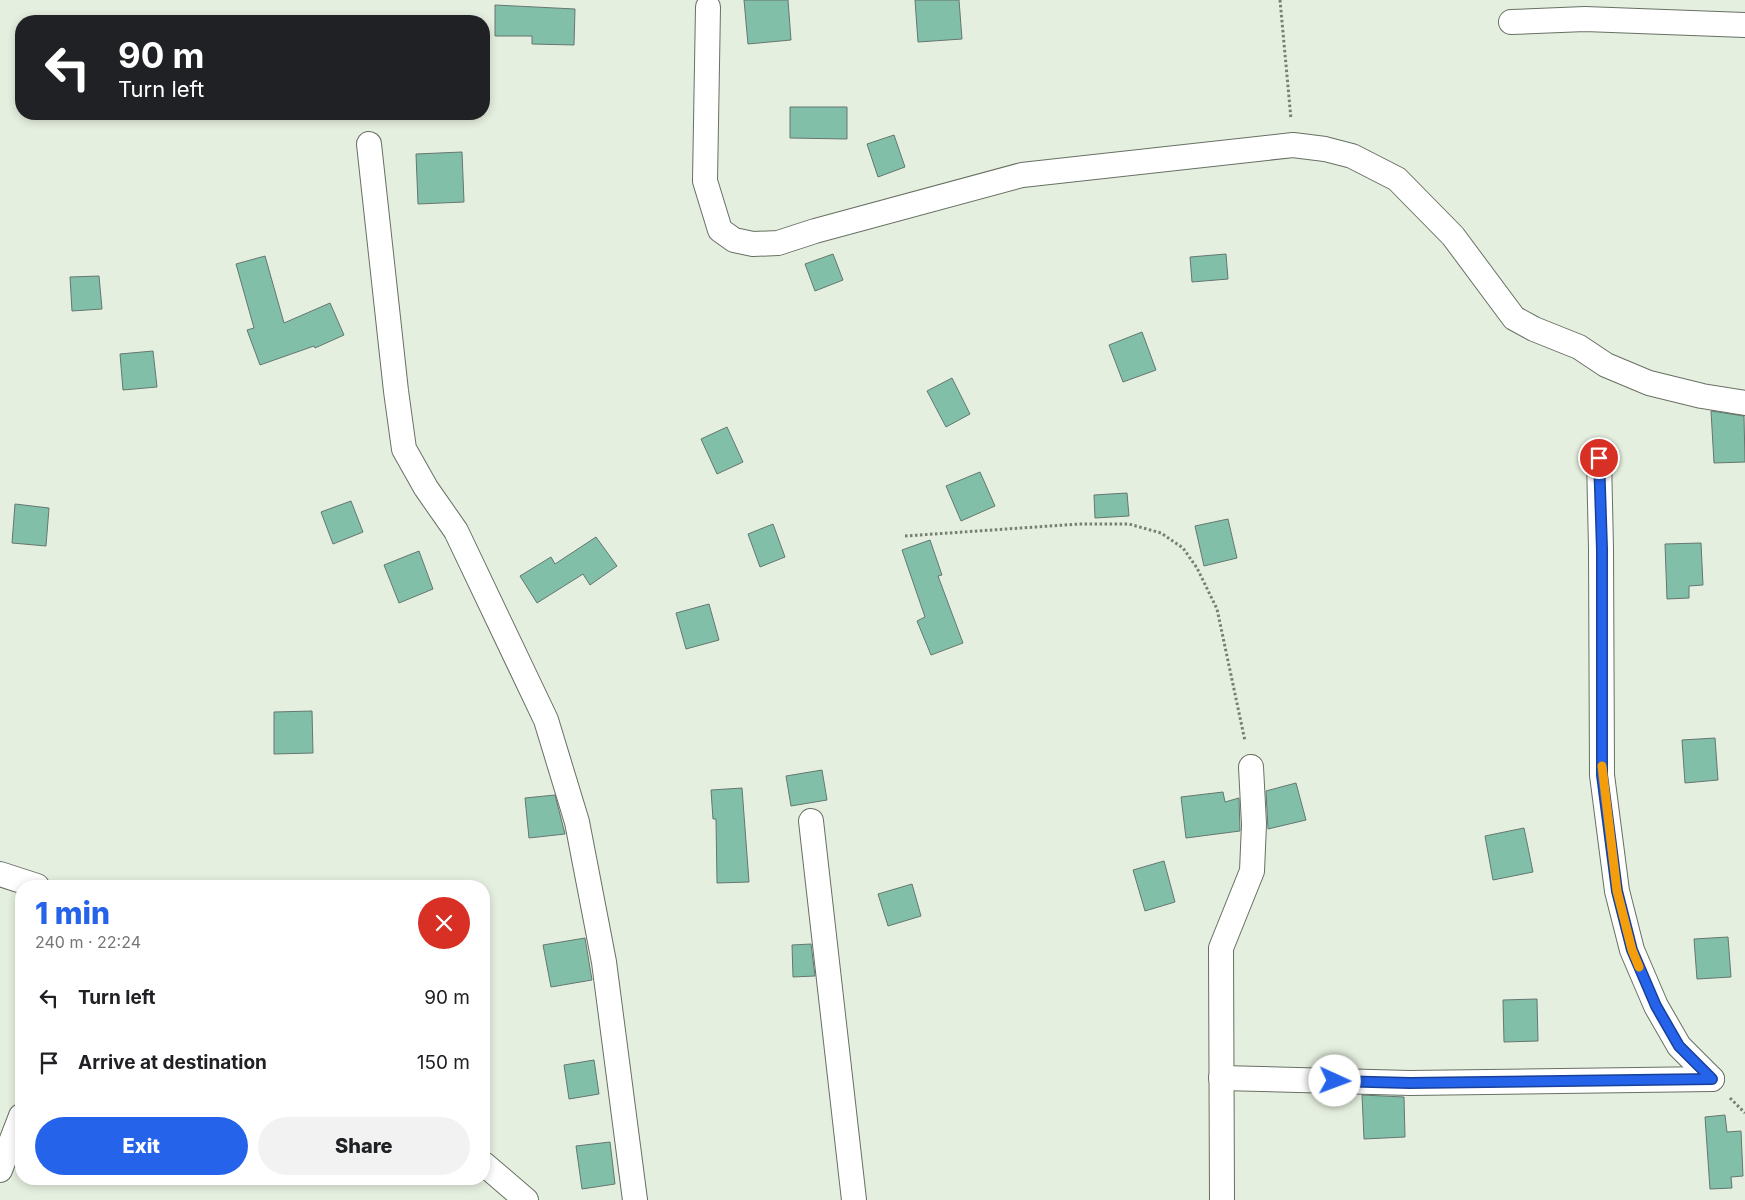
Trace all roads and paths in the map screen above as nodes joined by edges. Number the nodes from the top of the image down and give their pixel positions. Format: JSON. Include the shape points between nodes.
{"nodes":[{"id":1,"x":1280,"y":0,"type":"edge"},
{"id":2,"x":708,"y":7,"type":"dead end"},
{"id":3,"x":1511,"y":22,"type":"dead end"},
{"id":4,"x":1745,"y":25,"type":"edge"},
{"id":5,"x":369,"y":144,"type":"dead end"},
{"id":6,"x":1293,"y":145,"type":"junction"},
{"id":7,"x":1745,"y":403,"type":"edge"},
{"id":8,"x":1599,"y":458,"type":"dead end"},
{"id":9,"x":905,"y":536,"type":"dead end"},
{"id":10,"x":1250,"y":767,"type":"joint"},
{"id":11,"x":811,"y":820,"type":"dead end"},
{"id":12,"x":0,"y":874,"type":"edge"},
{"id":13,"x":18,"y":880,"type":"edge"},
{"id":14,"x":1221,"y":1078,"type":"junction"},
{"id":15,"x":15,"y":1131,"type":"edge"},
{"id":16,"x":490,"y":1169,"type":"edge"},
{"id":17,"x":0,"y":1170,"type":"edge"},
{"id":18,"x":526,"y":1200,"type":"edge"},
{"id":19,"x":635,"y":1200,"type":"edge"},
{"id":20,"x":854,"y":1200,"type":"edge"},
{"id":21,"x":1222,"y":1200,"type":"edge"}],
"edges":[{"from":1,"to":6,"type":"path"},
{"from":2,"to":6,"type":"street","via":[[705,181],[720,230],[734,240],[753,244],[778,243],[1022,175]]},
{"from":3,"to":4,"type":"street","via":[[1585,19]]},
{"from":5,"to":19,"type":"street","via":[[404,449],[456,531],[546,720],[552,739],[577,822],[604,962]]},
{"from":6,"to":7,"type":"street","via":[[1352,156],[1397,180],[1453,236],[1514,318],[1534,330],[1580,347],[1606,365],[1649,383]]},
{"from":8,"to":14,"type":"street","via":[[1602,775],[1617,891],[1632,950],[1656,1006],[1679,1046],[1712,1079],[1410,1083]]},
{"from":9,"to":10,"type":"path","via":[[1079,524],[1129,524],[1161,533],[1183,548],[1217,609]]},
{"from":10,"to":14,"type":"street","via":[[1254,824],[1252,871],[1221,948]]},
{"from":11,"to":20,"type":"street"},
{"from":12,"to":13,"type":"street"},
{"from":14,"to":21,"type":"street"},
{"from":15,"to":17,"type":"street"},
{"from":16,"to":18,"type":"street"}]}
